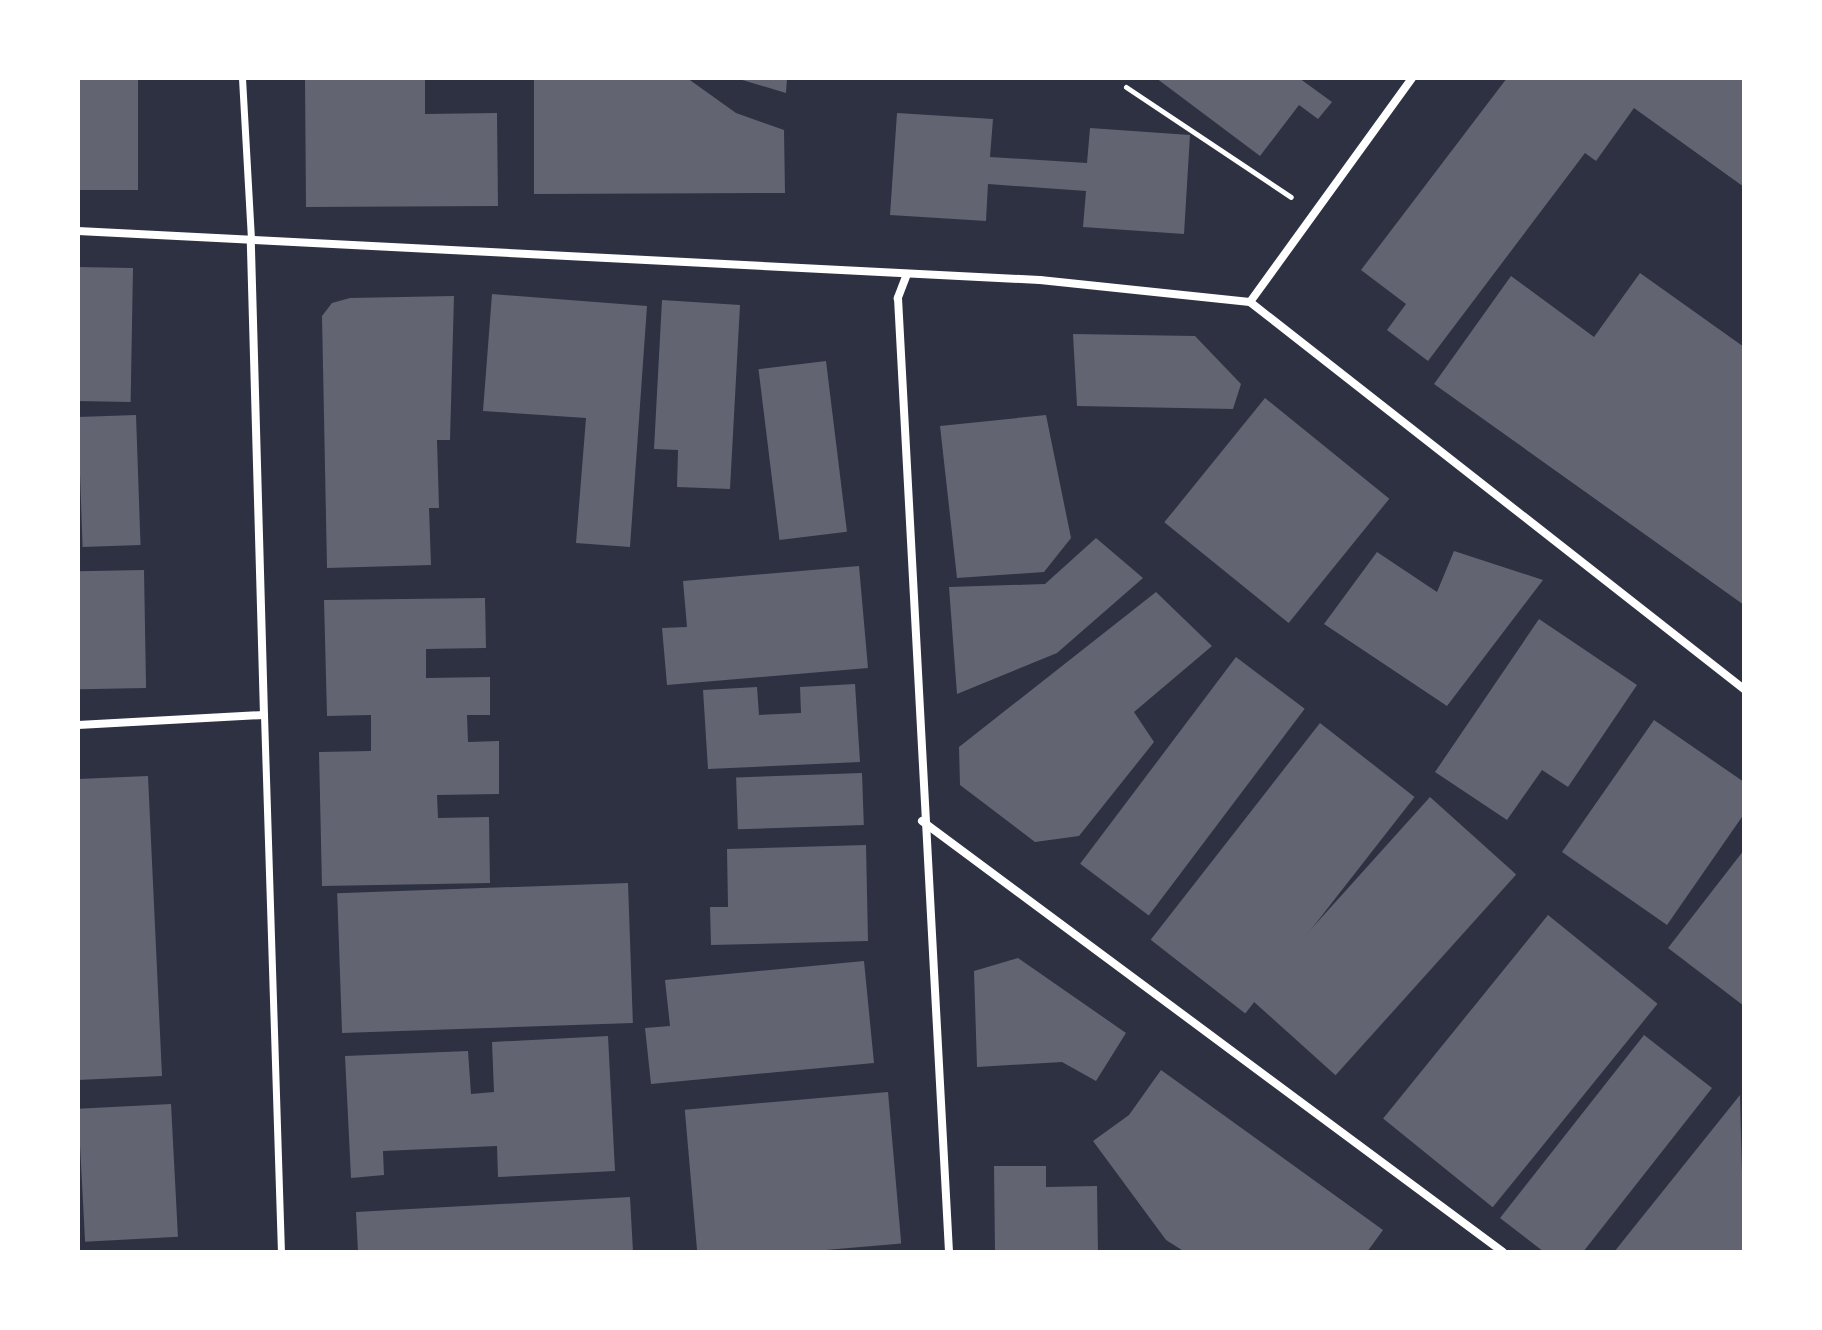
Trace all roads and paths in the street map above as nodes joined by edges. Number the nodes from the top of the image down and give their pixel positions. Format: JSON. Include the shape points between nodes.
{"nodes":[{"id":1,"x":242,"y":78,"type":"edge"},
{"id":2,"x":1412,"y":78,"type":"edge"},
{"id":3,"x":1126,"y":87,"type":"dead end"},
{"id":4,"x":1315,"y":213,"type":"junction"},
{"id":5,"x":78,"y":231,"type":"edge"},
{"id":6,"x":251,"y":239,"type":"junction"},
{"id":7,"x":907,"y":274,"type":"junction"},
{"id":8,"x":1250,"y":302,"type":"junction"},
{"id":9,"x":1744,"y":689,"type":"edge"},
{"id":10,"x":264,"y":715,"type":"junction"},
{"id":11,"x":78,"y":725,"type":"edge"},
{"id":12,"x":922,"y":821,"type":"junction"},
{"id":13,"x":281,"y":1252,"type":"edge"},
{"id":14,"x":949,"y":1252,"type":"edge"},
{"id":15,"x":1503,"y":1252,"type":"edge"}],
"edges":[{"from":1,"to":6,"type":"street"},
{"from":2,"to":4,"type":"street"},
{"from":3,"to":4,"type":"path"},
{"from":4,"to":8,"type":"street"},
{"from":5,"to":6,"type":"street"},
{"from":6,"to":7,"type":"street"},
{"from":6,"to":10,"type":"street"},
{"from":7,"to":8,"type":"street"},
{"from":7,"to":12,"type":"street","via":[[898,298]]},
{"from":8,"to":9,"type":"street"},
{"from":10,"to":11,"type":"street"},
{"from":10,"to":13,"type":"street"},
{"from":12,"to":14,"type":"street"},
{"from":12,"to":15,"type":"street"}]}
